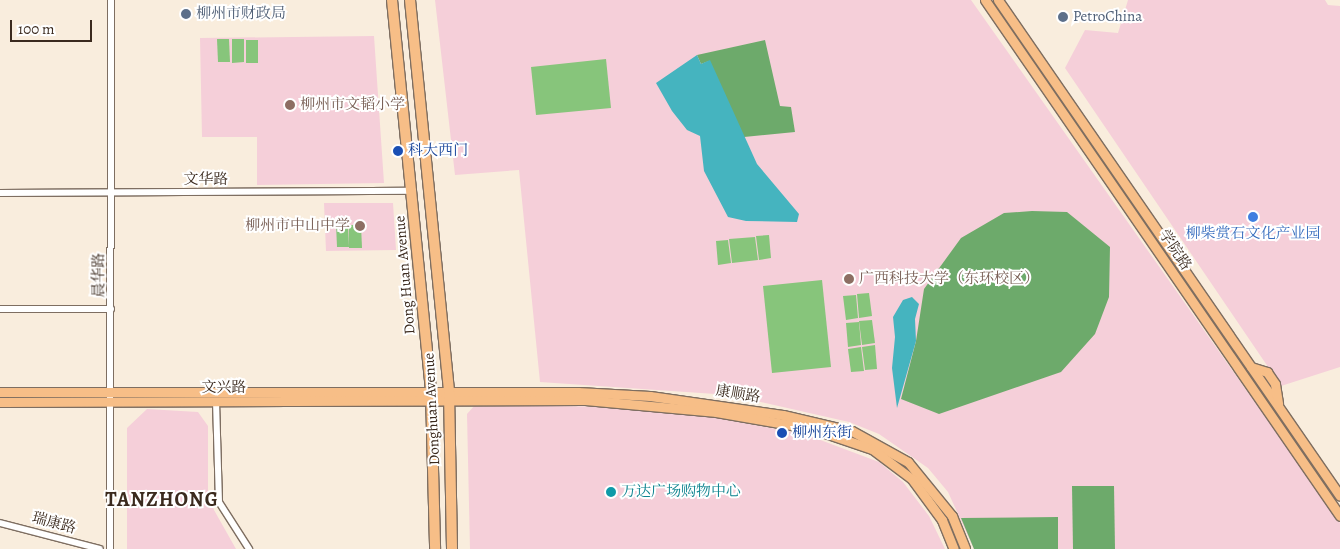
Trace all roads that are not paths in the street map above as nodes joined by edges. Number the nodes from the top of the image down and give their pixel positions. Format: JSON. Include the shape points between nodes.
{"nodes":[{"id":1,"x":111,"y":0,"type":"edge"},
{"id":2,"x":392,"y":0,"type":"edge"},
{"id":3,"x":985,"y":0,"type":"edge"},
{"id":4,"x":998,"y":0,"type":"edge"},
{"id":5,"x":411,"y":3,"type":"edge"},
{"id":6,"x":413,"y":191,"type":"junction"},
{"id":7,"x":0,"y":193,"type":"edge"},
{"id":8,"x":111,"y":193,"type":"junction"},
{"id":9,"x":0,"y":309,"type":"edge"},
{"id":10,"x":111,"y":309,"type":"junction"},
{"id":11,"x":0,"y":392,"type":"edge"},
{"id":12,"x":111,"y":397,"type":"junction"},
{"id":13,"x":431,"y":397,"type":"junction"},
{"id":14,"x":449,"y":397,"type":"junction"},
{"id":15,"x":216,"y":401,"type":"junction"},
{"id":16,"x":0,"y":402,"type":"edge"},
{"id":17,"x":1340,"y":496,"type":"edge"},
{"id":18,"x":1340,"y":516,"type":"edge"},
{"id":19,"x":0,"y":523,"type":"edge"},
{"id":20,"x":100,"y":549,"type":"edge"},
{"id":21,"x":110,"y":549,"type":"edge"},
{"id":22,"x":249,"y":549,"type":"edge"},
{"id":23,"x":435,"y":549,"type":"edge"},
{"id":24,"x":452,"y":549,"type":"edge"},
{"id":25,"x":954,"y":549,"type":"edge"},
{"id":26,"x":965,"y":549,"type":"edge"}],
"edges":[{"from":1,"to":8,"type":"street","name":"晨华路"},
{"from":2,"to":6,"type":"highway","name":"Dong Huan Avenue"},
{"from":3,"to":18,"type":"main road","name":"学院路"},
{"from":4,"to":17,"type":"main road","name":"学院路"},
{"from":5,"to":14,"type":"highway","name":"Donghuan Avenue"},
{"from":6,"to":8,"type":"street","name":"文华路"},
{"from":6,"to":13,"type":"highway","name":"Dong Huan Avenue"},
{"from":7,"to":8,"type":"street","name":"文华路"},
{"from":8,"to":10,"type":"street","name":"晨华路"},
{"from":9,"to":10,"type":"street"},
{"from":10,"to":12,"type":"street","name":"晨华路"},
{"from":11,"to":12,"type":"main road","name":"文兴路"},
{"from":12,"to":13,"type":"main road","name":"文兴路"},
{"from":12,"to":15,"type":"main road","name":"文兴路"},
{"from":12,"to":16,"type":"main road","name":"文兴路"},
{"from":12,"to":21,"type":"street","name":"晨华路"},
{"from":13,"to":14,"type":"main road","name":"文兴路"},
{"from":13,"to":15,"type":"main road","name":"文兴路"},
{"from":13,"to":23,"type":"highway","name":"Dong Huan Avenue"},
{"from":14,"to":24,"type":"highway","name":"Donghuan Avenue"},
{"from":14,"to":25,"type":"main road","name":"康顺路","via":[[585,400],[670,406],[766,420],[842,438],[872,449],[912,479],[942,520]]},
{"from":14,"to":26,"type":"main road","name":"康顺路","via":[[650,396],[783,415],[852,431],[890,449],[922,475],[952,516]]},
{"from":15,"to":22,"type":"street","via":[[219,502]]},
{"from":19,"to":20,"type":"street","name":"瑞康路"}]}
